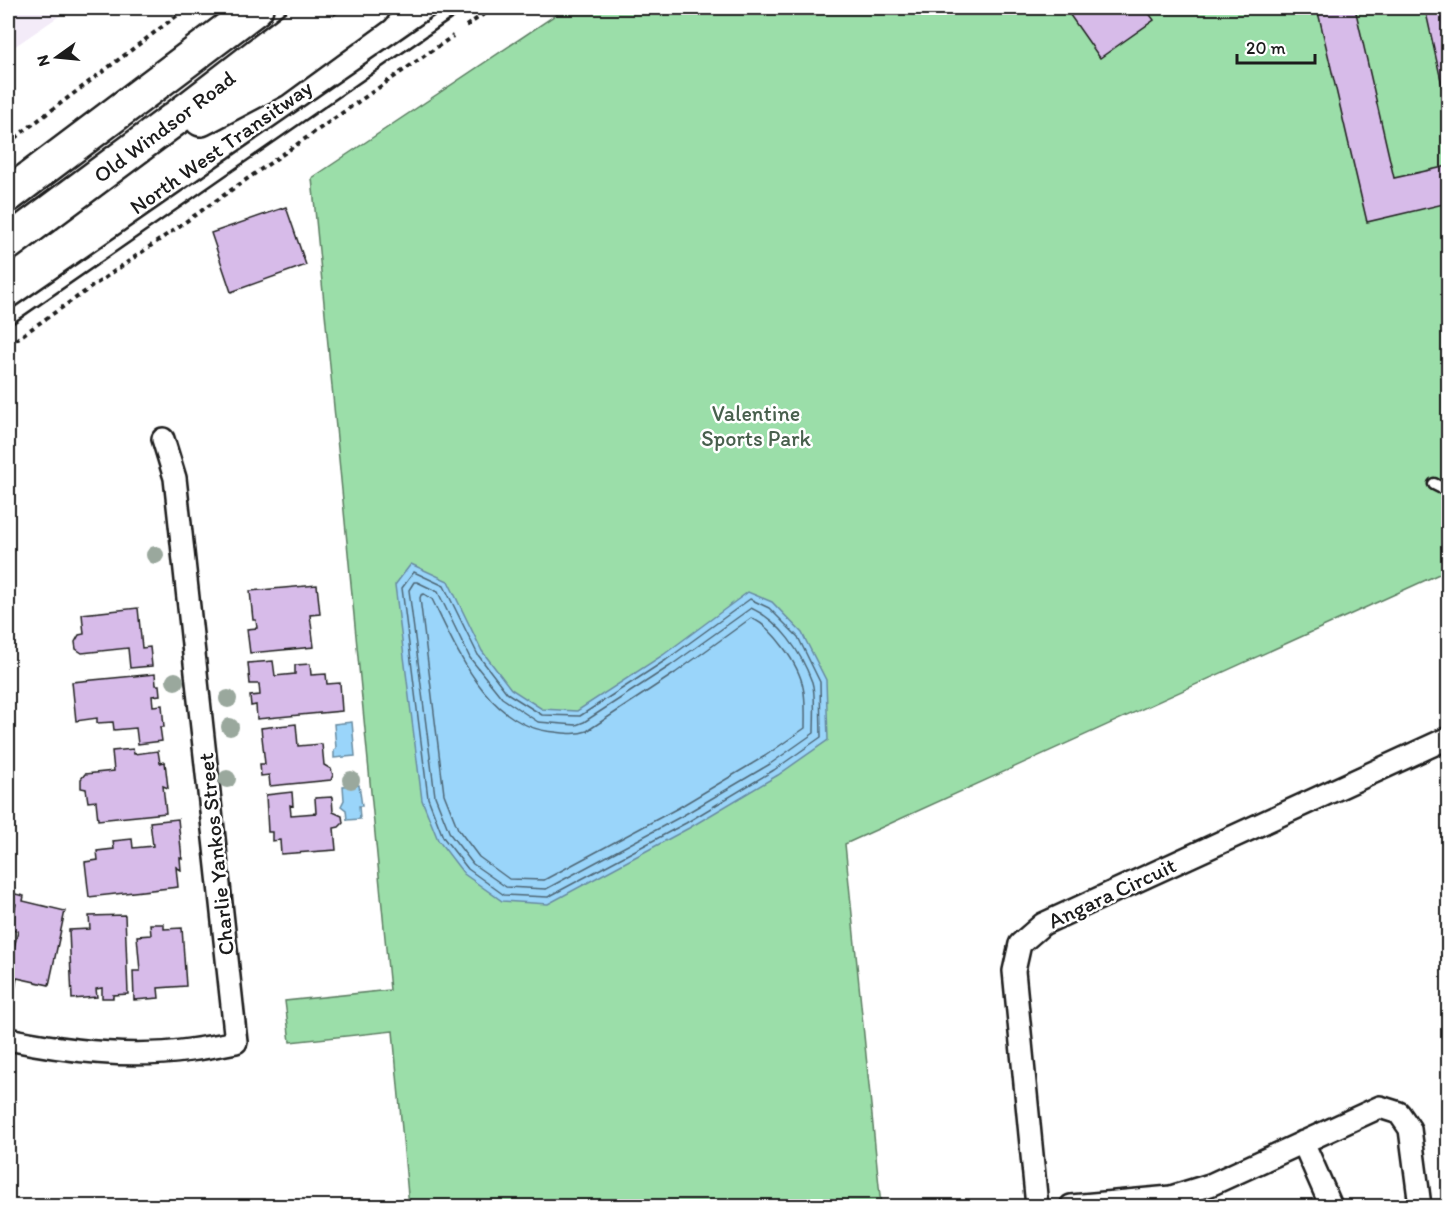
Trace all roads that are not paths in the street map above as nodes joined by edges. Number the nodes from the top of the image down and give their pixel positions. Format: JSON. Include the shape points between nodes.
{"nodes":[{"id":1,"x":235,"y":8,"type":"edge"},
{"id":2,"x":256,"y":8,"type":"edge"},
{"id":3,"x":319,"y":8,"type":"edge"},
{"id":4,"x":373,"y":8,"type":"edge"},
{"id":5,"x":456,"y":8,"type":"edge"},
{"id":6,"x":70,"y":147,"type":"junction"},
{"id":7,"x":113,"y":165,"type":"junction"},
{"id":8,"x":8,"y":195,"type":"edge"},
{"id":9,"x":8,"y":243,"type":"edge"},
{"id":10,"x":8,"y":319,"type":"edge"},
{"id":11,"x":163,"y":439,"type":"dead end"},
{"id":12,"x":1434,"y":484,"type":"dead end"},
{"id":13,"x":1449,"y":491,"type":"edge"},
{"id":14,"x":1449,"y":738,"type":"edge"},
{"id":15,"x":8,"y":1040,"type":"edge"},
{"id":16,"x":1303,"y":1142,"type":"junction"},
{"id":17,"x":1037,"y":1206,"type":"edge"},
{"id":18,"x":1071,"y":1206,"type":"edge"},
{"id":19,"x":1331,"y":1206,"type":"edge"},
{"id":20,"x":1420,"y":1206,"type":"edge"}],
"edges":[{"from":1,"to":6,"type":"highway"},
{"from":2,"to":6,"type":"highway","name":"Old Windsor Road"},
{"from":3,"to":7,"type":"highway","name":"Old Windsor Road"},
{"from":4,"to":7,"type":"highway","via":[[273,81]]},
{"from":5,"to":10,"type":"lane","name":"North West Transitway"},
{"from":6,"to":8,"type":"highway","name":"Old Windsor Road"},
{"from":7,"to":9,"type":"highway","name":"Old Windsor Road"},
{"from":11,"to":15,"type":"street","name":"Charlie Yankos Street","via":[[175,478],[236,1042],[189,1051],[129,1054],[49,1048]]},
{"from":12,"to":13,"type":"lane"},
{"from":14,"to":17,"type":"street","name":"Angara Circuit","via":[[1043,924],[1020,944],[1014,971]]},
{"from":16,"to":18,"type":"street","via":[[1210,1185],[1171,1197]]},
{"from":16,"to":19,"type":"street"},
{"from":16,"to":20,"type":"street","via":[[1380,1107],[1399,1113],[1410,1129]]}]}
